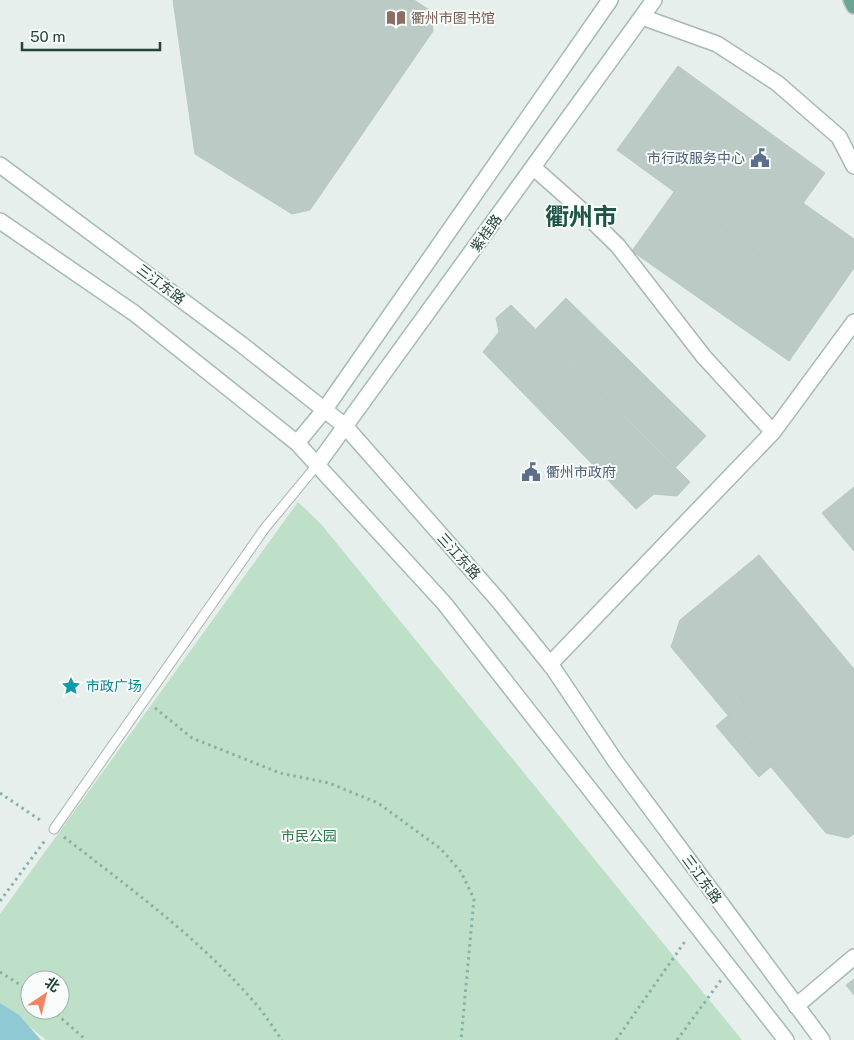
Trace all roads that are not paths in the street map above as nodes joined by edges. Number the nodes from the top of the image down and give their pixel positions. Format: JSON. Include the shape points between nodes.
{"nodes":[{"id":1,"x":610,"y":0,"type":"edge"},
{"id":2,"x":654,"y":0,"type":"edge"},
{"id":3,"x":851,"y":0,"type":"edge"},
{"id":4,"x":854,"y":6,"type":"edge"},
{"id":5,"x":642,"y":17,"type":"junction"},
{"id":6,"x":0,"y":165,"type":"edge"},
{"id":7,"x":854,"y":166,"type":"edge"},
{"id":8,"x":534,"y":168,"type":"junction"},
{"id":9,"x":0,"y":221,"type":"edge"},
{"id":10,"x":854,"y":322,"type":"edge"},
{"id":11,"x":325,"y":409,"type":"junction"},
{"id":12,"x":346,"y":426,"type":"junction"},
{"id":13,"x":773,"y":432,"type":"junction"},
{"id":14,"x":298,"y":444,"type":"junction"},
{"id":15,"x":317,"y":465,"type":"junction"},
{"id":16,"x":550,"y":664,"type":"junction"},
{"id":17,"x":54,"y":828,"type":"road end"},
{"id":18,"x":854,"y":957,"type":"edge"},
{"id":19,"x":796,"y":1006,"type":"junction"},
{"id":20,"x":786,"y":1040,"type":"edge"},
{"id":21,"x":822,"y":1040,"type":"edge"}],
"edges":[{"from":1,"to":11,"type":"main road"},
{"from":2,"to":5,"type":"main road","name":"紫桂路"},
{"from":3,"to":4,"type":"main road"},
{"from":5,"to":7,"type":"main road","via":[[717,44],[777,83],[839,137]]},
{"from":5,"to":8,"type":"main road","name":"紫桂路"},
{"from":6,"to":11,"type":"main road","name":"三江东路"},
{"from":8,"to":12,"type":"main road","name":"紫桂路"},
{"from":8,"to":13,"type":"main road","via":[[618,246],[704,357]]},
{"from":9,"to":14,"type":"main road","via":[[134,313]]},
{"from":10,"to":13,"type":"main road"},
{"from":11,"to":12,"type":"main road","name":"三江东路"},
{"from":11,"to":14,"type":"main road"},
{"from":12,"to":15,"type":"main road","name":"紫桂路"},
{"from":12,"to":16,"type":"main road","name":"三江东路"},
{"from":13,"to":16,"type":"main road"},
{"from":14,"to":15,"type":"main road"},
{"from":15,"to":17,"type":"lane","via":[[265,528]]},
{"from":15,"to":20,"type":"main road","via":[[444,603]]},
{"from":16,"to":19,"type":"main road","name":"三江东路","via":[[616,762]]},
{"from":18,"to":19,"type":"main road"},
{"from":19,"to":21,"type":"main road","name":"三江东路"}]}
